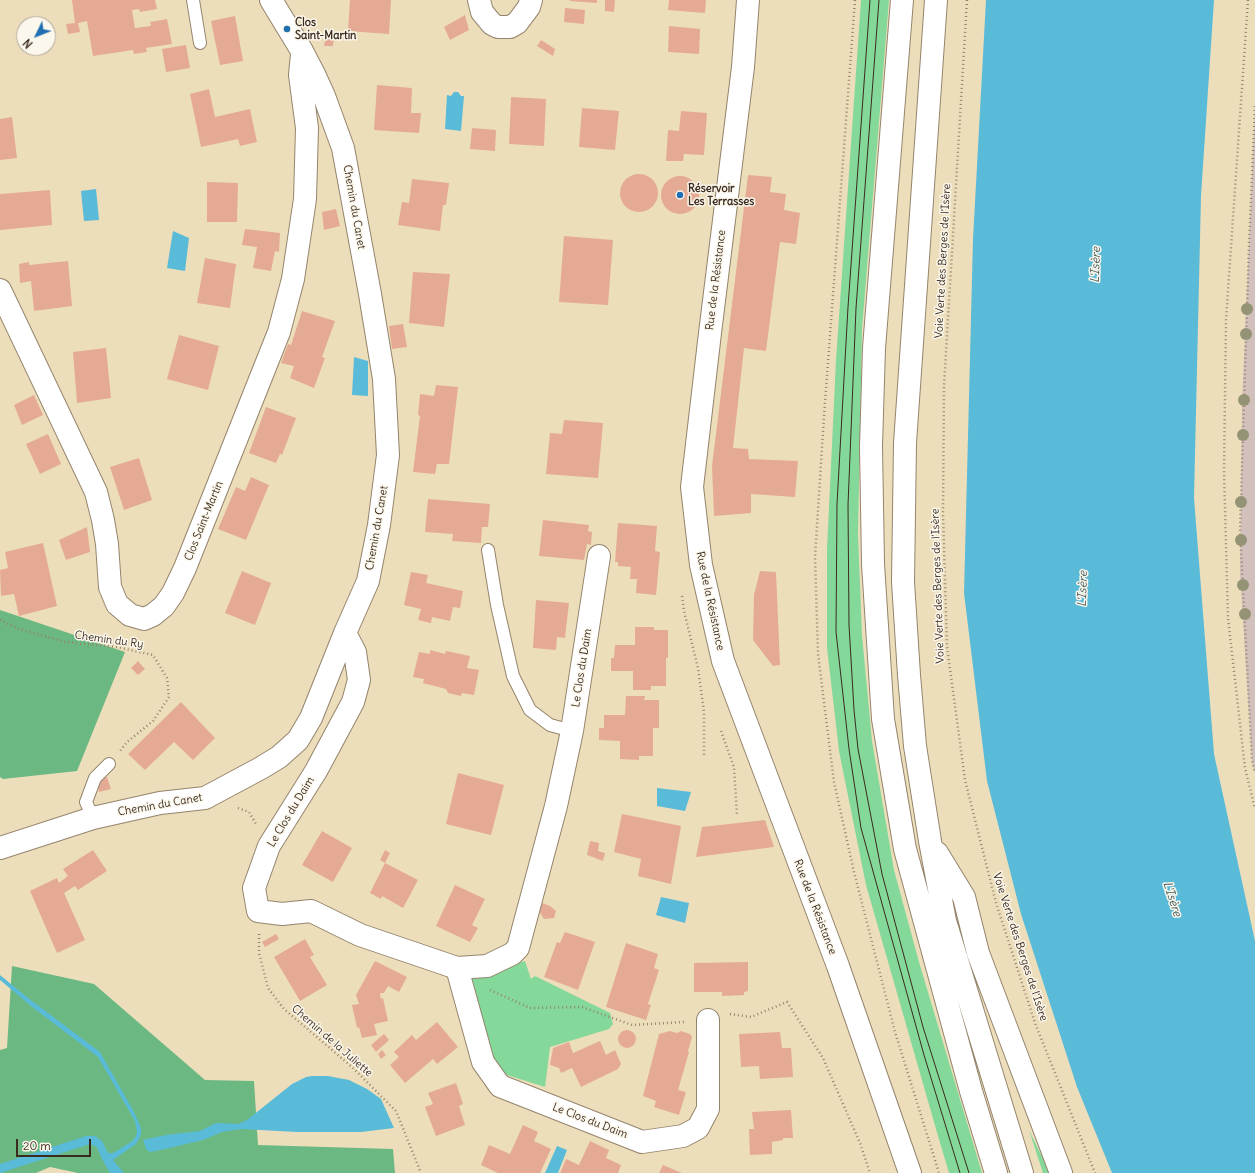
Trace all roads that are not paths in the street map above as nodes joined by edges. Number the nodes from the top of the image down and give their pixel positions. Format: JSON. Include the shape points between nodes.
{"nodes":[{"id":1,"x":193,"y":0,"type":"edge"},
{"id":2,"x":271,"y":0,"type":"edge"},
{"id":3,"x":479,"y":0,"type":"edge"},
{"id":4,"x":530,"y":0,"type":"edge"},
{"id":5,"x":748,"y":0,"type":"edge"},
{"id":6,"x":902,"y":0,"type":"edge"},
{"id":7,"x":936,"y":0,"type":"edge"},
{"id":8,"x":200,"y":43,"type":"dead end"},
{"id":9,"x":302,"y":51,"type":"junction"},
{"id":10,"x":0,"y":290,"type":"edge"},
{"id":11,"x":488,"y":550,"type":"dead end"},
{"id":12,"x":599,"y":556,"type":"dead end"},
{"id":13,"x":344,"y":633,"type":"junction"},
{"id":14,"x":572,"y":731,"type":"junction"},
{"id":15,"x":109,"y":764,"type":"road end"},
{"id":16,"x":93,"y":818,"type":"junction"},
{"id":17,"x":930,"y":841,"type":"junction"},
{"id":18,"x":0,"y":848,"type":"edge"},
{"id":19,"x":458,"y":968,"type":"junction"},
{"id":20,"x":708,"y":1020,"type":"dead end"},
{"id":21,"x":910,"y":1173,"type":"edge"},
{"id":22,"x":996,"y":1173,"type":"edge"},
{"id":23,"x":1022,"y":1173,"type":"edge"},
{"id":24,"x":1061,"y":1173,"type":"edge"}],
"edges":[{"from":1,"to":8,"type":"lane"},
{"from":2,"to":9,"type":"main road","name":"Chemin du Canet"},
{"from":3,"to":4,"type":"main road","via":[[482,12],[492,24],[510,27],[517,23],[529,8]]},
{"from":5,"to":21,"type":"main road","name":"Rue de la Résistance","via":[[743,67],[692,487],[701,565],[722,661],[838,966]]},
{"from":6,"to":22,"type":"main road","via":[[874,348],[872,416],[873,564],[883,719],[905,849]]},
{"from":7,"to":17,"type":"main road","via":[[905,443],[903,582],[915,746]]},
{"from":9,"to":10,"type":"main road","name":"Clos Saint-Martin","via":[[300,75],[307,128],[305,199],[293,279],[279,332],[185,568],[173,594],[153,615],[144,619],[130,615],[117,604],[110,587],[108,544],[96,492]]},
{"from":9,"to":13,"type":"main road","name":"Chemin du Canet","via":[[324,96],[344,148],[384,378],[388,455],[379,525],[368,581]]},
{"from":11,"to":14,"type":"lane","via":[[513,676],[530,710],[550,725]]},
{"from":12,"to":14,"type":"main road","name":"Le Clos du Daim"},
{"from":13,"to":16,"type":"main road","name":"Chemin du Canet","via":[[311,718],[298,740],[279,757],[205,798],[160,804]]},
{"from":13,"to":19,"type":"main road","name":"Le Clos du Daim","via":[[355,652],[358,680],[353,702],[316,771],[269,846],[254,888],[258,911],[282,914],[311,911],[360,935]]},
{"from":14,"to":19,"type":"main road","name":"Le Clos du Daim","via":[[556,806],[518,948],[512,954],[486,966]]},
{"from":15,"to":16,"type":"lane","via":[[95,778],[86,802]]},
{"from":16,"to":18,"type":"main road","name":"Chemin du Canet"},
{"from":17,"to":23,"type":"main road","via":[[945,921]]},
{"from":17,"to":24,"type":"main road","via":[[964,896],[978,953]]},
{"from":19,"to":20,"type":"main road","name":"Le Clos du Daim","via":[[483,1062],[500,1086],[642,1142],[683,1136],[698,1128],[708,1109]]}]}
